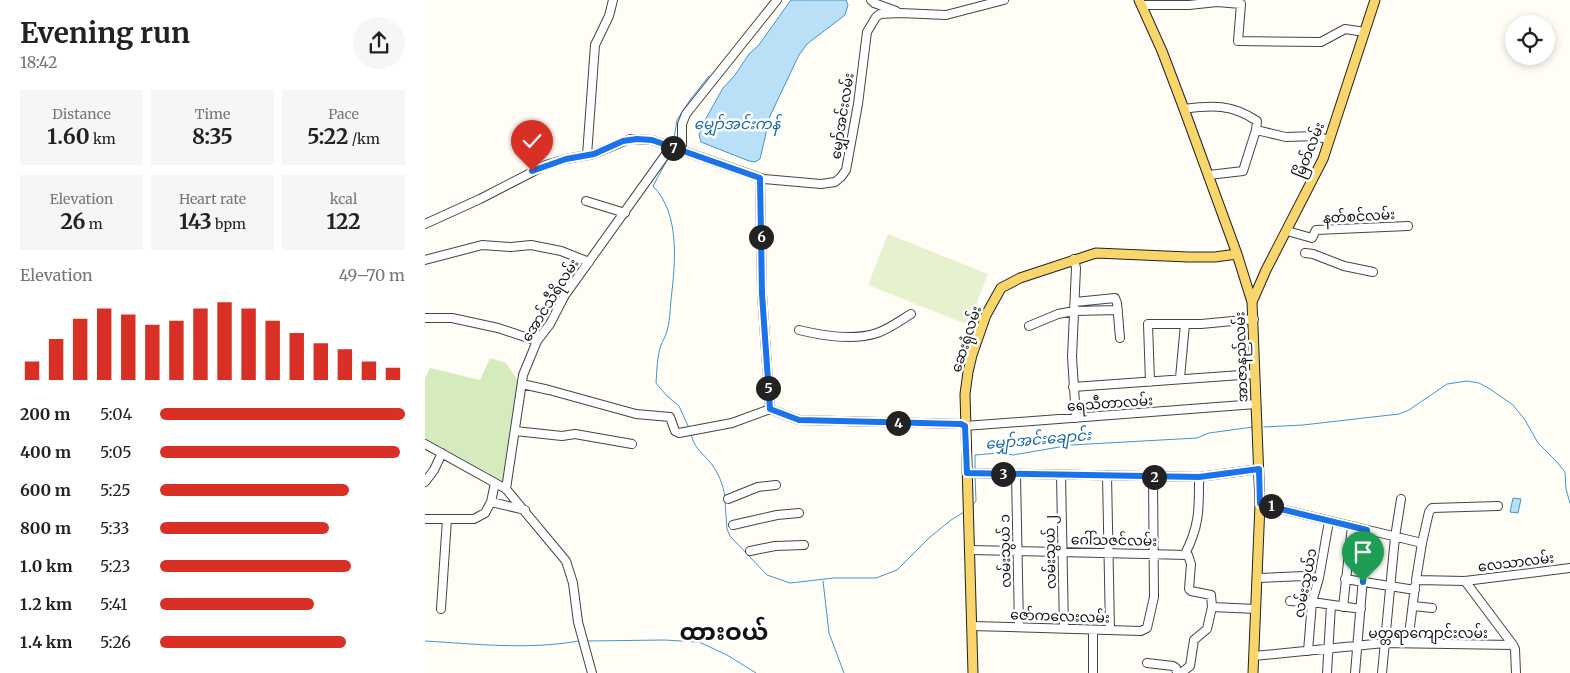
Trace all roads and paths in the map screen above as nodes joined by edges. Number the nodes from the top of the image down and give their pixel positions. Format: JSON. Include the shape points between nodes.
{"nodes":[{"id":1,"x":613,"y":0,"type":"edge"},
{"id":2,"x":777,"y":0,"type":"edge"},
{"id":3,"x":871,"y":0,"type":"edge"},
{"id":4,"x":1003,"y":0,"type":"edge"},
{"id":5,"x":1375,"y":0,"type":"edge"},
{"id":6,"x":1140,"y":2,"type":"edge"},
{"id":7,"x":900,"y":13,"type":"junction"},
{"id":8,"x":1365,"y":32,"type":"junction"},
{"id":9,"x":1185,"y":109,"type":"junction"},
{"id":10,"x":1256,"y":130,"type":"junction"},
{"id":11,"x":1329,"y":140,"type":"junction"},
{"id":12,"x":671,"y":147,"type":"junction"},
{"id":13,"x":683,"y":151,"type":"junction"},
{"id":14,"x":587,"y":155,"type":"junction"},
{"id":15,"x":1209,"y":175,"type":"junction"},
{"id":16,"x":760,"y":178,"type":"junction"},
{"id":17,"x":586,"y":201,"type":"dead end"},
{"id":18,"x":625,"y":213,"type":"junction"},
{"id":19,"x":425,"y":224,"type":"edge"},
{"id":20,"x":1409,"y":226,"type":"dead end"},
{"id":21,"x":1287,"y":231,"type":"junction"},
{"id":22,"x":1305,"y":253,"type":"dead end"},
{"id":23,"x":1237,"y":254,"type":"junction"},
{"id":24,"x":1074,"y":259,"type":"junction"},
{"id":25,"x":425,"y":260,"type":"edge"},
{"id":26,"x":589,"y":262,"type":"junction"},
{"id":27,"x":1373,"y":272,"type":"dead end"},
{"id":28,"x":1263,"y":276,"type":"junction"},
{"id":29,"x":1245,"y":279,"type":"junction"},
{"id":30,"x":1075,"y":302,"type":"junction"},
{"id":31,"x":1252,"y":302,"type":"junction"},
{"id":32,"x":1118,"y":310,"type":"junction"},
{"id":33,"x":1074,"y":311,"type":"junction"},
{"id":34,"x":911,"y":314,"type":"dead end"},
{"id":35,"x":425,"y":318,"type":"edge"},
{"id":36,"x":1254,"y":319,"type":"junction"},
{"id":37,"x":1185,"y":324,"type":"junction"},
{"id":38,"x":1029,"y":326,"type":"dead end"},
{"id":39,"x":799,"y":330,"type":"dead end"},
{"id":40,"x":1120,"y":338,"type":"dead end"},
{"id":41,"x":537,"y":341,"type":"junction"},
{"id":42,"x":1255,"y":374,"type":"junction"},
{"id":43,"x":1181,"y":378,"type":"junction"},
{"id":44,"x":1150,"y":382,"type":"junction"},
{"id":45,"x":521,"y":384,"type":"junction"},
{"id":46,"x":1073,"y":387,"type":"junction"},
{"id":47,"x":1257,"y":404,"type":"junction"},
{"id":48,"x":770,"y":409,"type":"junction"},
{"id":49,"x":1076,"y":418,"type":"junction"},
{"id":50,"x":965,"y":426,"type":"junction"},
{"id":51,"x":515,"y":431,"type":"junction"},
{"id":52,"x":425,"y":444,"type":"edge"},
{"id":53,"x":632,"y":444,"type":"dead end"},
{"id":54,"x":442,"y":453,"type":"junction"},
{"id":55,"x":1259,"y":469,"type":"junction"},
{"id":56,"x":967,"y":473,"type":"junction"},
{"id":57,"x":1016,"y":475,"type":"junction"},
{"id":58,"x":1061,"y":475,"type":"junction"},
{"id":59,"x":1107,"y":475,"type":"junction"},
{"id":60,"x":1153,"y":477,"type":"junction"},
{"id":61,"x":1199,"y":477,"type":"junction"},
{"id":62,"x":425,"y":482,"type":"edge"},
{"id":63,"x":495,"y":483,"type":"junction"},
{"id":64,"x":776,"y":485,"type":"dead end"},
{"id":65,"x":506,"y":489,"type":"junction"},
{"id":66,"x":728,"y":499,"type":"dead end"},
{"id":67,"x":1401,"y":499,"type":"dead end"},
{"id":68,"x":491,"y":502,"type":"junction"},
{"id":69,"x":1260,"y":504,"type":"junction"},
{"id":70,"x":1498,"y":506,"type":"dead end"},
{"id":71,"x":525,"y":510,"type":"junction"},
{"id":72,"x":799,"y":513,"type":"dead end"},
{"id":73,"x":425,"y":519,"type":"edge"},
{"id":74,"x":447,"y":519,"type":"junction"},
{"id":75,"x":1329,"y":521,"type":"junction"},
{"id":76,"x":733,"y":525,"type":"dead end"},
{"id":77,"x":1352,"y":526,"type":"junction"},
{"id":78,"x":1367,"y":530,"type":"junction"},
{"id":79,"x":1395,"y":537,"type":"junction"},
{"id":80,"x":1422,"y":543,"type":"junction"},
{"id":81,"x":804,"y":545,"type":"dead end"},
{"id":82,"x":970,"y":550,"type":"junction"},
{"id":83,"x":750,"y":551,"type":"dead end"},
{"id":84,"x":1017,"y":551,"type":"junction"},
{"id":85,"x":1063,"y":552,"type":"junction"},
{"id":86,"x":1109,"y":553,"type":"junction"},
{"id":87,"x":1153,"y":554,"type":"junction"},
{"id":88,"x":1185,"y":554,"type":"junction"},
{"id":89,"x":1570,"y":568,"type":"edge"},
{"id":90,"x":1258,"y":578,"type":"junction"},
{"id":91,"x":1319,"y":578,"type":"junction"},
{"id":92,"x":1345,"y":579,"type":"junction"},
{"id":93,"x":1416,"y":580,"type":"junction"},
{"id":94,"x":1363,"y":582,"type":"junction"},
{"id":95,"x":1465,"y":582,"type":"junction"},
{"id":96,"x":1390,"y":586,"type":"junction"},
{"id":97,"x":1415,"y":590,"type":"junction"},
{"id":98,"x":1291,"y":601,"type":"dead end"},
{"id":99,"x":1312,"y":602,"type":"junction"},
{"id":100,"x":1331,"y":605,"type":"junction"},
{"id":101,"x":1413,"y":606,"type":"junction"},
{"id":102,"x":1212,"y":607,"type":"junction"},
{"id":103,"x":1343,"y":607,"type":"junction"},
{"id":104,"x":1432,"y":608,"type":"dead end"},
{"id":105,"x":441,"y":609,"type":"dead end"},
{"id":106,"x":1256,"y":609,"type":"junction"},
{"id":107,"x":1361,"y":609,"type":"junction"},
{"id":108,"x":972,"y":626,"type":"junction"},
{"id":109,"x":1019,"y":627,"type":"junction"},
{"id":110,"x":1064,"y":628,"type":"junction"},
{"id":111,"x":1093,"y":630,"type":"junction"},
{"id":112,"x":1110,"y":630,"type":"junction"},
{"id":113,"x":1383,"y":643,"type":"junction"},
{"id":114,"x":1408,"y":643,"type":"junction"},
{"id":115,"x":1513,"y":645,"type":"junction"},
{"id":116,"x":1357,"y":646,"type":"junction"},
{"id":117,"x":1329,"y":649,"type":"junction"},
{"id":118,"x":1307,"y":651,"type":"junction"},
{"id":119,"x":1254,"y":656,"type":"junction"},
{"id":120,"x":1147,"y":663,"type":"dead end"},
{"id":121,"x":592,"y":673,"type":"edge"},
{"id":122,"x":973,"y":673,"type":"edge"},
{"id":123,"x":1093,"y":673,"type":"edge"},
{"id":124,"x":1177,"y":673,"type":"edge"},
{"id":125,"x":1181,"y":673,"type":"edge"},
{"id":126,"x":1253,"y":673,"type":"edge"},
{"id":127,"x":1327,"y":673,"type":"edge"},
{"id":128,"x":1355,"y":673,"type":"edge"},
{"id":129,"x":1382,"y":673,"type":"edge"},
{"id":130,"x":1516,"y":673,"type":"edge"}],
"edges":[{"from":1,"to":14,"type":"street","via":[[595,45]]},
{"from":2,"to":13,"type":"street","via":[[686,114],[682,124]]},
{"from":3,"to":7,"type":"street"},
{"from":4,"to":7,"type":"street","name":"မျှော်အင်းလမ်း","via":[[946,15]]},
{"from":5,"to":8,"type":"main road","name":"မြိတ်လမ်း"},
{"from":6,"to":8,"type":"street","via":[[1241,4],[1238,41],[1321,42],[1345,29]]},
{"from":6,"to":9,"type":"main road","name":"အာဇာနည်လမ်း"},
{"from":7,"to":16,"type":"street","name":"မျှော်အင်းလမ်း","via":[[880,14],[867,32],[858,104],[846,170],[841,177],[835,182],[821,184]]},
{"from":8,"to":11,"type":"main road","name":"မြိတ်လမ်း"},
{"from":9,"to":10,"type":"street","via":[[1211,105],[1232,109],[1257,121]]},
{"from":9,"to":15,"type":"main road","name":"အာဇာနည်လမ်း"},
{"from":10,"to":11,"type":"street","via":[[1286,137],[1316,136]]},
{"from":10,"to":15,"type":"street","via":[[1243,171]]},
{"from":11,"to":21,"type":"main road","name":"မြိတ်လမ်း","via":[[1323,159]]},
{"from":12,"to":13,"type":"street","name":"မျှော်အင်းလမ်း"},
{"from":12,"to":14,"type":"street","name":"မျှော်အင်းလမ်း","via":[[637,139]]},
{"from":12,"to":18,"type":"street","name":"အောင်သီရိလမ်း"},
{"from":13,"to":16,"type":"street","name":"မျှော်အင်းလမ်း"},
{"from":14,"to":19,"type":"street","name":"မျှော်အင်းလမ်း","via":[[546,165]]},
{"from":15,"to":23,"type":"main road","name":"အာဇာနည်လမ်း"},
{"from":16,"to":48,"type":"street","via":[[762,294]]},
{"from":17,"to":18,"type":"street"},
{"from":18,"to":26,"type":"street","name":"အောင်သီရိလမ်း"},
{"from":20,"to":21,"type":"street","name":"နတ်စင်လမ်း","via":[[1316,230],[1312,238]]},
{"from":21,"to":28,"type":"main road","name":"မြိတ်လမ်း"},
{"from":22,"to":27,"type":"street"},
{"from":23,"to":24,"type":"main road","name":"ဆေးရုံလမ်း","via":[[1188,257],[1109,252]]},
{"from":23,"to":29,"type":"main road","name":"အာဇာနည်လမ်း"},
{"from":24,"to":30,"type":"street"},
{"from":24,"to":50,"type":"main road","name":"ဆေးရုံလမ်း","via":[[1001,288],[986,315],[968,372]]},
{"from":25,"to":26,"type":"street","via":[[482,245],[511,248],[531,245],[561,251]]},
{"from":26,"to":41,"type":"street","name":"အောင်သီရိလမ်း"},
{"from":28,"to":29,"type":"main road","via":[[1256,280]]},
{"from":28,"to":31,"type":"main road","name":"မြိတ်လမ်း"},
{"from":29,"to":31,"type":"main road","name":"အာဇာနည်လမ်း"},
{"from":30,"to":32,"type":"street","via":[[1115,298]]},
{"from":30,"to":33,"type":"street"},
{"from":31,"to":36,"type":"main road","name":"အာဇာနည်လမ်း"},
{"from":32,"to":33,"type":"street"},
{"from":32,"to":40,"type":"street"},
{"from":33,"to":38,"type":"street"},
{"from":33,"to":46,"type":"street"},
{"from":34,"to":39,"type":"street","via":[[878,333],[863,336],[818,335]]},
{"from":35,"to":41,"type":"street","via":[[452,318]]},
{"from":36,"to":37,"type":"street"},
{"from":36,"to":42,"type":"main road","name":"အာဇာနည်လမ်း"},
{"from":37,"to":43,"type":"street"},
{"from":37,"to":44,"type":"street","via":[[1148,324]]},
{"from":41,"to":45,"type":"street","name":"အောင်သီရိလမ်း"},
{"from":42,"to":43,"type":"street"},
{"from":42,"to":47,"type":"main road","name":"အာဇာနည်လမ်း"},
{"from":43,"to":44,"type":"street"},
{"from":44,"to":46,"type":"street"},
{"from":45,"to":48,"type":"street","via":[[636,414],[670,417],[675,431],[679,433],[732,423]]},
{"from":45,"to":51,"type":"street","name":"အောင်သီရိလမ်း"},
{"from":46,"to":49,"type":"street"},
{"from":47,"to":49,"type":"street","name":"ရေသီတာလမ်း"},
{"from":47,"to":55,"type":"main road","name":"အာဇာနည်လမ်း"},
{"from":48,"to":50,"type":"street","name":"ရေသီတာလမ်း","via":[[799,420]]},
{"from":49,"to":50,"type":"street","name":"ရေသီတာလမ်း"},
{"from":50,"to":56,"type":"main road","name":"ဆေးရုံလမ်း"},
{"from":51,"to":53,"type":"street","via":[[562,436],[575,434]]},
{"from":51,"to":65,"type":"street","name":"အောင်သီရိလမ်း"},
{"from":52,"to":54,"type":"street"},
{"from":54,"to":62,"type":"street"},
{"from":54,"to":63,"type":"street"},
{"from":55,"to":61,"type":"street"},
{"from":55,"to":69,"type":"main road","name":"အာဇာနည်လမ်း"},
{"from":56,"to":57,"type":"street"},
{"from":56,"to":82,"type":"main road","name":"ဆေးရုံလမ်း"},
{"from":57,"to":58,"type":"street"},
{"from":57,"to":84,"type":"street","name":"လမ်းသွယ် ၁"},
{"from":58,"to":59,"type":"street"},
{"from":58,"to":85,"type":"street","name":"လမ်းသွယ် ၂"},
{"from":59,"to":60,"type":"street"},
{"from":59,"to":86,"type":"street"},
{"from":60,"to":61,"type":"street"},
{"from":60,"to":87,"type":"street"},
{"from":61,"to":88,"type":"street","via":[[1197,524]]},
{"from":63,"to":65,"type":"street"},
{"from":63,"to":68,"type":"street"},
{"from":64,"to":66,"type":"street","via":[[758,487]]},
{"from":65,"to":71,"type":"street"},
{"from":67,"to":79,"type":"street"},
{"from":68,"to":71,"type":"street"},
{"from":68,"to":74,"type":"street","via":[[485,513],[474,519]]},
{"from":69,"to":75,"type":"street"},
{"from":69,"to":90,"type":"main road","name":"အာဇာနည်လမ်း"},
{"from":70,"to":80,"type":"street","via":[[1432,508]]},
{"from":71,"to":121,"type":"street","via":[[566,561]]},
{"from":72,"to":76,"type":"street"},
{"from":73,"to":74,"type":"street"},
{"from":74,"to":105,"type":"street"},
{"from":75,"to":77,"type":"street"},
{"from":75,"to":91,"type":"street","name":"လမ်းသွယ်၁"},
{"from":77,"to":78,"type":"street"},
{"from":77,"to":92,"type":"street"},
{"from":78,"to":79,"type":"street"},
{"from":78,"to":94,"type":"street"},
{"from":79,"to":80,"type":"street"},
{"from":79,"to":96,"type":"street"},
{"from":80,"to":93,"type":"street"},
{"from":81,"to":83,"type":"street"},
{"from":82,"to":84,"type":"street","name":"ဂေါ်သဇင်လမ်း"},
{"from":82,"to":108,"type":"main road","name":"ဆေးရုံလမ်း"},
{"from":84,"to":85,"type":"street","name":"ဂေါ်သဇင်လမ်း"},
{"from":84,"to":109,"type":"street","name":"လမ်းသွယ် ၁"},
{"from":85,"to":86,"type":"street","name":"ဂေါ်သဇင်လမ်း"},
{"from":85,"to":110,"type":"street","name":"လမ်းသွယ် ၂"},
{"from":86,"to":87,"type":"street","name":"ဂေါ်သဇင်လမ်း"},
{"from":86,"to":112,"type":"street"},
{"from":87,"to":88,"type":"street","name":"ဂေါ်သဇင်လမ်း"},
{"from":87,"to":112,"type":"street","name":"ဇော်ကလေးလမ်း","via":[[1155,597],[1147,628],[1141,631]]},
{"from":88,"to":102,"type":"street","via":[[1191,564],[1189,589],[1211,596]]},
{"from":89,"to":95,"type":"street","name":"လေသာလမ်း"},
{"from":90,"to":91,"type":"street"},
{"from":90,"to":106,"type":"main road","name":"အာဇာနည်လမ်း"},
{"from":91,"to":99,"type":"street","name":"လမ်းသွယ်၁"},
{"from":92,"to":94,"type":"street"},
{"from":92,"to":103,"type":"street"},
{"from":93,"to":95,"type":"street","name":"လေသာလမ်း"},
{"from":93,"to":97,"type":"street"},
{"from":94,"to":96,"type":"street"},
{"from":94,"to":107,"type":"street"},
{"from":95,"to":115,"type":"street","name":"မတ္တရာကျောင်းလမ်း"},
{"from":96,"to":97,"type":"street"},
{"from":96,"to":113,"type":"street"},
{"from":97,"to":101,"type":"street"},
{"from":98,"to":99,"type":"street"},
{"from":99,"to":100,"type":"street"},
{"from":99,"to":118,"type":"street","name":"လမ်းသွယ်၁"},
{"from":100,"to":103,"type":"street"},
{"from":100,"to":117,"type":"street"},
{"from":101,"to":104,"type":"street"},
{"from":101,"to":114,"type":"street"},
{"from":102,"to":106,"type":"street"},
{"from":102,"to":125,"type":"street","via":[[1207,628],[1194,640],[1190,666]]},
{"from":103,"to":107,"type":"street"},
{"from":106,"to":119,"type":"main road","name":"အာဇာနည်လမ်း"},
{"from":107,"to":116,"type":"street"},
{"from":108,"to":109,"type":"street","name":"ဇော်ကလေးလမ်း"},
{"from":108,"to":122,"type":"main road","name":"ဆေးရုံလမ်း"},
{"from":109,"to":110,"type":"street","name":"ဇော်ကလေးလမ်း"},
{"from":110,"to":111,"type":"street","name":"ဇော်ကလေးလမ်း"},
{"from":111,"to":112,"type":"street","name":"ဇော်ကလေးလမ်း"},
{"from":111,"to":123,"type":"street"},
{"from":113,"to":114,"type":"street","name":"မတ္တရာကျောင်းလမ်း"},
{"from":113,"to":116,"type":"street","name":"မတ္တရာကျောင်းလမ်း"},
{"from":113,"to":129,"type":"street"},
{"from":114,"to":115,"type":"street","name":"မတ္တရာကျောင်းလမ်း"},
{"from":115,"to":130,"type":"street"},
{"from":116,"to":117,"type":"street","name":"မတ္တရာကျောင်းလမ်း"},
{"from":116,"to":128,"type":"street"},
{"from":117,"to":118,"type":"street","name":"မတ္တရာကျောင်းလမ်း"},
{"from":117,"to":127,"type":"street"},
{"from":118,"to":119,"type":"street","name":"မတ္တရာကျောင်းလမ်း"},
{"from":119,"to":126,"type":"main road","name":"အာဇာနည်လမ်း"},
{"from":120,"to":124,"type":"street","via":[[1173,666]]}]}
